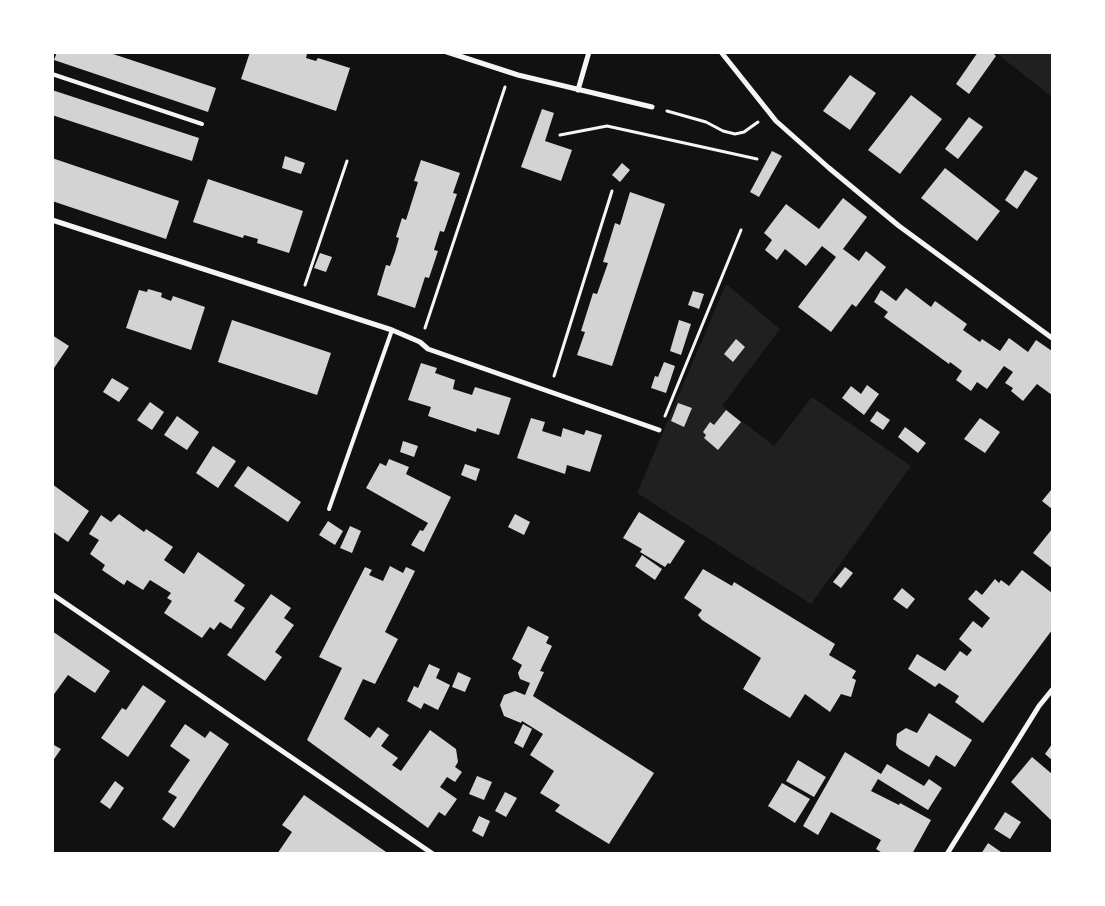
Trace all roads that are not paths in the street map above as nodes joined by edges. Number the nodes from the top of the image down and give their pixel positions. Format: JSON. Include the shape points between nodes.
{"nodes":[{"id":1,"x":447,"y":52,"type":"edge"},
{"id":2,"x":589,"y":52,"type":"edge"},
{"id":3,"x":721,"y":52,"type":"edge"},
{"id":4,"x":52,"y":74,"type":"edge"},
{"id":5,"x":578,"y":90,"type":"junction"},
{"id":6,"x":652,"y":107,"type":"road end"},
{"id":7,"x":202,"y":124,"type":"dead end"},
{"id":8,"x":52,"y":220,"type":"edge"},
{"id":9,"x":392,"y":330,"type":"junction"},
{"id":10,"x":1052,"y":338,"type":"edge"},
{"id":11,"x":659,"y":430,"type":"road end"},
{"id":12,"x":329,"y":509,"type":"dead end"},
{"id":13,"x":52,"y":594,"type":"edge"},
{"id":14,"x":1052,"y":690,"type":"edge"},
{"id":15,"x":433,"y":854,"type":"edge"},
{"id":16,"x":947,"y":854,"type":"edge"}],
"edges":[{"from":1,"to":5,"type":"street"},
{"from":2,"to":5,"type":"street"},
{"from":3,"to":10,"type":"street","via":[[769,112],[829,168],[900,226]]},
{"from":4,"to":7,"type":"lane"},
{"from":5,"to":6,"type":"street"},
{"from":8,"to":9,"type":"street"},
{"from":9,"to":11,"type":"street","via":[[428,349]]},
{"from":9,"to":12,"type":"lane"},
{"from":13,"to":15,"type":"street"},
{"from":14,"to":16,"type":"street"}]}
